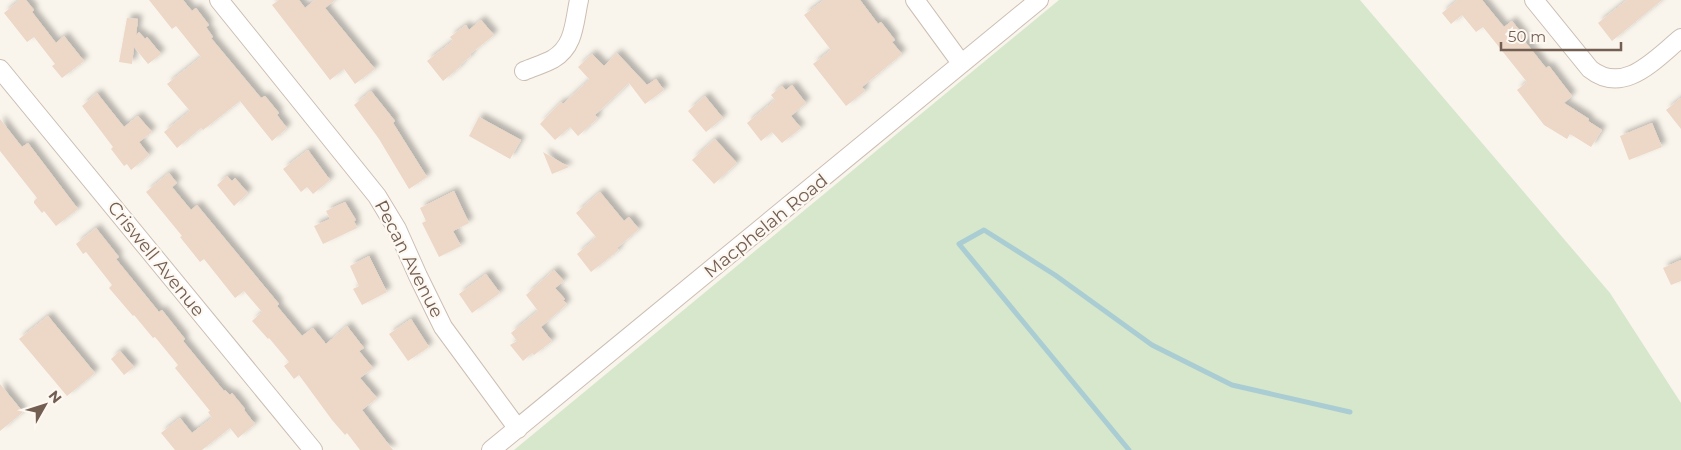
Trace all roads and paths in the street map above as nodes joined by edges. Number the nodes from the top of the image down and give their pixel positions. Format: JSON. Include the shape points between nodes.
{"nodes":[{"id":1,"x":218,"y":0,"type":"edge"},
{"id":2,"x":579,"y":0,"type":"edge"},
{"id":3,"x":915,"y":0,"type":"edge"},
{"id":4,"x":1039,"y":0,"type":"edge"},
{"id":5,"x":1534,"y":0,"type":"edge"},
{"id":6,"x":1681,"y":38,"type":"edge"},
{"id":7,"x":961,"y":63,"type":"junction"},
{"id":8,"x":0,"y":69,"type":"edge"},
{"id":9,"x":524,"y":71,"type":"dead end"},
{"id":10,"x":518,"y":429,"type":"junction"},
{"id":11,"x":313,"y":450,"type":"edge"},
{"id":12,"x":491,"y":450,"type":"edge"}],
"edges":[{"from":1,"to":10,"type":"street","name":"Pecan Avenue","via":[[377,196],[397,229],[443,326]]},
{"from":2,"to":9,"type":"street","via":[[569,43],[563,51],[553,59]]},
{"from":3,"to":7,"type":"street"},
{"from":4,"to":7,"type":"street","name":"Macphelah Road"},
{"from":5,"to":6,"type":"street","via":[[1590,69],[1609,79],[1631,76]]},
{"from":7,"to":10,"type":"street","name":"Macphelah Road"},
{"from":8,"to":11,"type":"street","name":"Criswell Avenue"},
{"from":10,"to":12,"type":"street","name":"Macphelah Road"}]}
